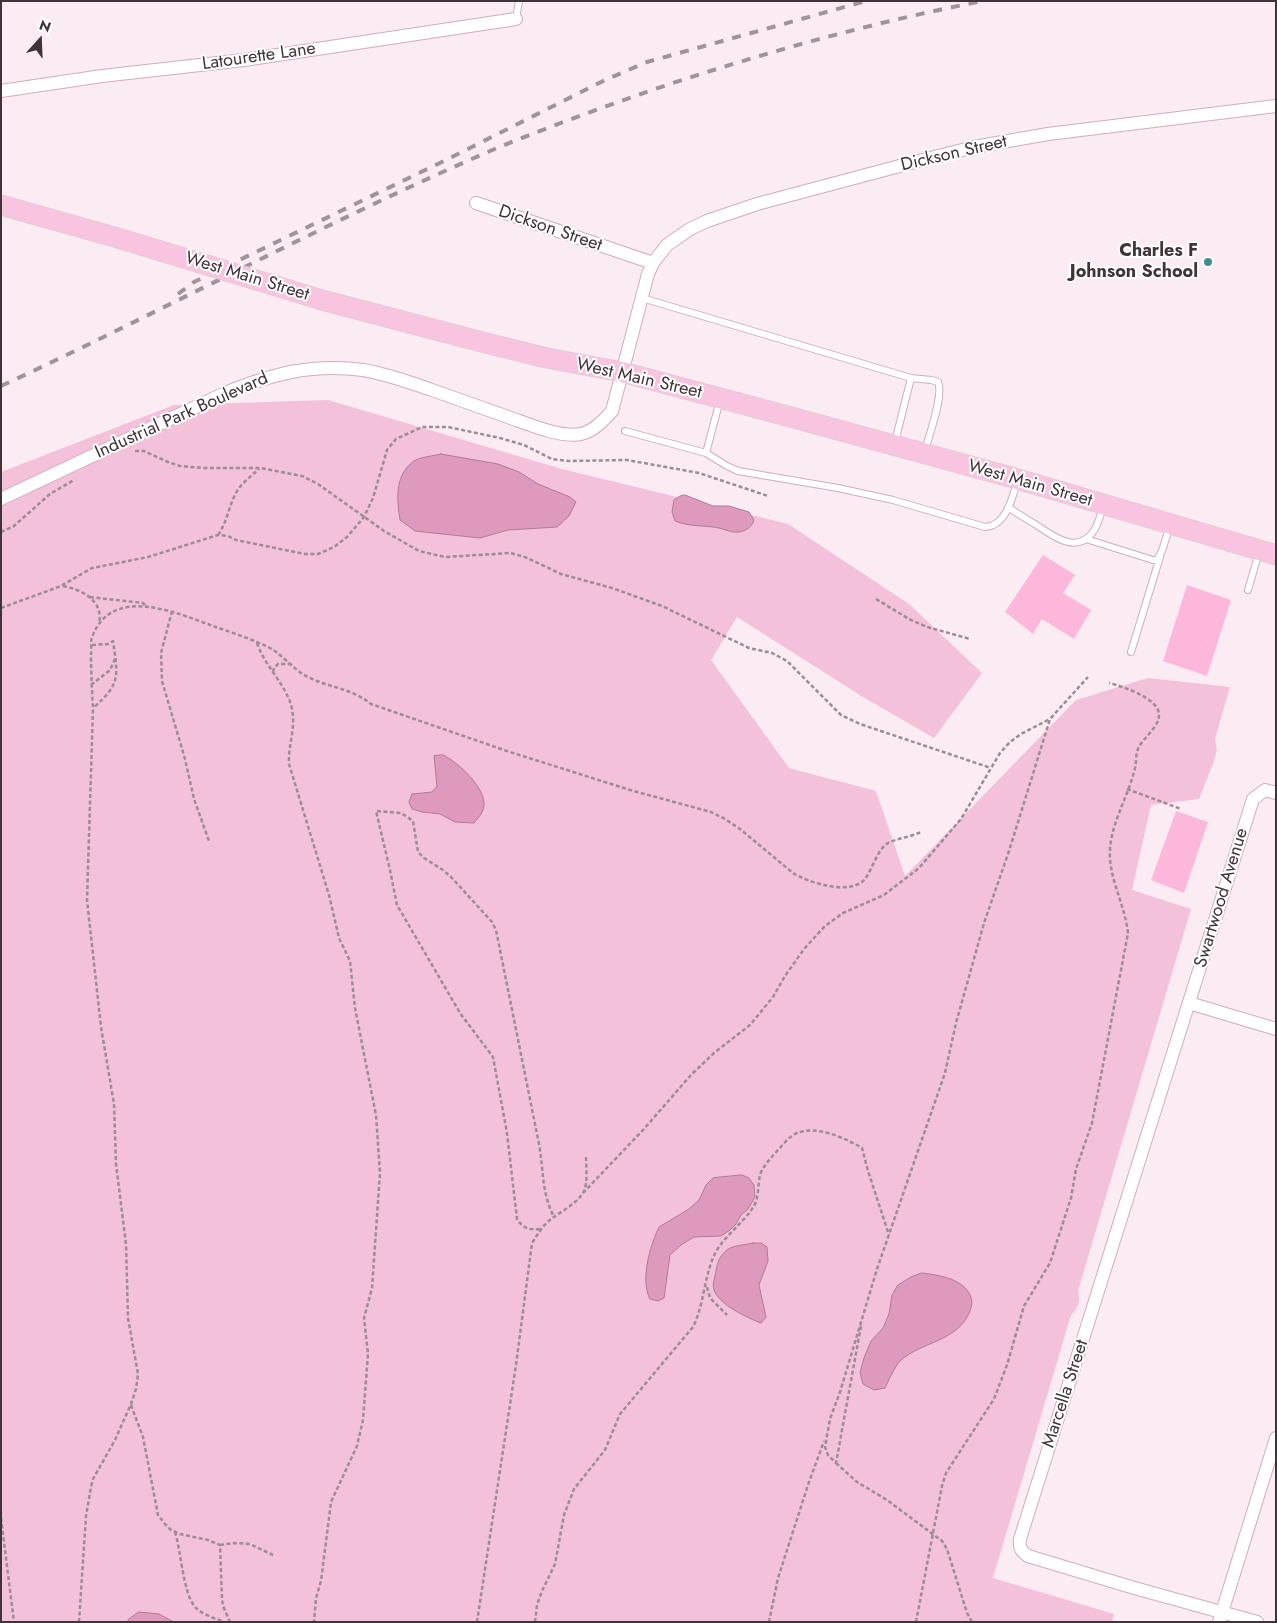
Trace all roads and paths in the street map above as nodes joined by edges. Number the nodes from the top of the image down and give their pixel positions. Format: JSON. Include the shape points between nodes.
{"nodes":[{"id":1,"x":519,"y":1,"type":"edge"},
{"id":2,"x":516,"y":19,"type":"joint"},
{"id":3,"x":1,"y":91,"type":"edge"},
{"id":4,"x":1276,"y":106,"type":"edge"},
{"id":5,"x":476,"y":203,"type":"dead end"},
{"id":6,"x":1,"y":204,"type":"edge"},
{"id":7,"x":653,"y":264,"type":"junction"},
{"id":8,"x":642,"y":298,"type":"junction"},
{"id":9,"x":622,"y":372,"type":"junction"},
{"id":10,"x":911,"y":378,"type":"junction"},
{"id":11,"x":720,"y":399,"type":"junction"},
{"id":12,"x":625,"y":431,"type":"dead end"},
{"id":13,"x":894,"y":445,"type":"junction"},
{"id":14,"x":129,"y":452,"type":"dead end"},
{"id":15,"x":706,"y":453,"type":"junction"},
{"id":16,"x":924,"y":454,"type":"junction"},
{"id":17,"x":260,"y":468,"type":"junction"},
{"id":18,"x":82,"y":477,"type":"dead end"},
{"id":19,"x":1018,"y":480,"type":"junction"},
{"id":20,"x":768,"y":496,"type":"dead end"},
{"id":21,"x":1,"y":499,"type":"edge"},
{"id":22,"x":1104,"y":505,"type":"junction"},
{"id":23,"x":1008,"y":507,"type":"junction"},
{"id":24,"x":364,"y":517,"type":"junction"},
{"id":25,"x":1170,"y":525,"type":"junction"},
{"id":26,"x":1,"y":532,"type":"edge"},
{"id":27,"x":218,"y":535,"type":"junction"},
{"id":28,"x":1086,"y":539,"type":"junction"},
{"id":29,"x":1268,"y":553,"type":"edge"},
{"id":30,"x":1160,"y":557,"type":"junction"},
{"id":31,"x":62,"y":586,"type":"junction"},
{"id":32,"x":1248,"y":590,"type":"dead end"},
{"id":33,"x":90,"y":597,"type":"junction"},
{"id":34,"x":876,"y":599,"type":"dead end"},
{"id":35,"x":147,"y":606,"type":"junction"},
{"id":36,"x":1,"y":608,"type":"edge"},
{"id":37,"x":172,"y":611,"type":"junction"},
{"id":38,"x":99,"y":624,"type":"junction"},
{"id":39,"x":970,"y":639,"type":"dead end"},
{"id":40,"x":257,"y":642,"type":"junction"},
{"id":41,"x":92,"y":645,"type":"junction"},
{"id":42,"x":1131,"y":652,"type":"dead end"},
{"id":43,"x":116,"y":658,"type":"junction"},
{"id":44,"x":290,"y":664,"type":"junction"},
{"id":45,"x":273,"y":673,"type":"junction"},
{"id":46,"x":1088,"y":677,"type":"dead end"},
{"id":47,"x":1109,"y":683,"type":"dead end"},
{"id":48,"x":91,"y":685,"type":"junction"},
{"id":49,"x":93,"y":708,"type":"junction"},
{"id":50,"x":1050,"y":719,"type":"junction"},
{"id":51,"x":991,"y":768,"type":"junction"},
{"id":52,"x":1127,"y":789,"type":"junction"},
{"id":53,"x":1276,"y":793,"type":"edge"},
{"id":54,"x":1181,"y":809,"type":"dead end"},
{"id":55,"x":922,"y":832,"type":"dead end"},
{"id":56,"x":209,"y":841,"type":"dead end"},
{"id":57,"x":1189,"y":1003,"type":"junction"},
{"id":58,"x":1276,"y":1029,"type":"edge"},
{"id":59,"x":586,"y":1156,"type":"dead end"},
{"id":60,"x":583,"y":1193,"type":"junction"},
{"id":61,"x":554,"y":1217,"type":"junction"},
{"id":62,"x":540,"y":1229,"type":"junction"},
{"id":63,"x":889,"y":1236,"type":"junction"},
{"id":64,"x":706,"y":1286,"type":"junction"},
{"id":65,"x":727,"y":1315,"type":"dead end"},
{"id":66,"x":861,"y":1326,"type":"junction"},
{"id":67,"x":131,"y":1404,"type":"junction"},
{"id":68,"x":827,"y":1435,"type":"junction"},
{"id":69,"x":1276,"y":1438,"type":"edge"},
{"id":70,"x":836,"y":1463,"type":"junction"},
{"id":71,"x":1,"y":1518,"type":"edge"},
{"id":72,"x":175,"y":1532,"type":"junction"},
{"id":73,"x":934,"y":1535,"type":"junction"},
{"id":74,"x":220,"y":1545,"type":"junction"},
{"id":75,"x":273,"y":1555,"type":"dead end"},
{"id":76,"x":1221,"y":1617,"type":"edge"},
{"id":77,"x":14,"y":1622,"type":"edge"},
{"id":78,"x":79,"y":1622,"type":"edge"},
{"id":79,"x":224,"y":1622,"type":"edge"},
{"id":80,"x":230,"y":1622,"type":"edge"},
{"id":81,"x":314,"y":1622,"type":"edge"},
{"id":82,"x":477,"y":1622,"type":"edge"},
{"id":83,"x":535,"y":1622,"type":"edge"},
{"id":84,"x":769,"y":1622,"type":"edge"},
{"id":85,"x":916,"y":1622,"type":"edge"},
{"id":86,"x":972,"y":1622,"type":"edge"},
{"id":87,"x":1256,"y":1622,"type":"edge"}],
"edges":[{"from":1,"to":2,"type":"lane"},
{"from":2,"to":3,"type":"street","name":"Latourette Lane","via":[[244,60]]},
{"from":4,"to":7,"type":"street","name":"Dickson Street","via":[[1106,125],[974,147],[707,220],[667,245]]},
{"from":5,"to":7,"type":"street","name":"Dickson Street"},
{"from":6,"to":9,"type":"main road","name":"West Main Street","bridge":true,"via":[[322,300],[512,350]]},
{"from":7,"to":8,"type":"street","name":"Dickson Street"},
{"from":8,"to":9,"type":"street","name":"Dickson Street"},
{"from":8,"to":10,"type":"lane"},
{"from":9,"to":11,"type":"main road","name":"West Main Street"},
{"from":9,"to":21,"type":"street","name":"Industrial Park Boulevard","via":[[612,412],[583,434],[568,435],[385,374],[335,368],[280,373],[225,393]]},
{"from":10,"to":13,"type":"lane"},
{"from":10,"to":16,"type":"lane","via":[[931,380],[940,386]]},
{"from":11,"to":13,"type":"main road","name":"West Main Street"},
{"from":11,"to":15,"type":"lane"},
{"from":12,"to":15,"type":"lane"},
{"from":13,"to":16,"type":"main road","name":"West Main Street"},
{"from":14,"to":17,"type":"path","via":[[144,451],[180,466]]},
{"from":15,"to":23,"type":"lane","via":[[738,471],[893,500],[985,527],[996,524]]},
{"from":16,"to":19,"type":"main road","name":"West Main Street"},
{"from":17,"to":24,"type":"path","via":[[302,476]]},
{"from":17,"to":27,"type":"path","via":[[235,493],[226,524]]},
{"from":18,"to":26,"type":"path","via":[[50,494],[14,526]]},
{"from":19,"to":22,"type":"main road","name":"West Main Street"},
{"from":19,"to":23,"type":"lane"},
{"from":20,"to":24,"type":"path","via":[[699,472],[627,460],[570,461],[552,458],[500,438],[448,427],[422,427],[396,439],[387,450]]},
{"from":22,"to":25,"type":"main road","name":"West Main Street"},
{"from":22,"to":28,"type":"lane","via":[[1097,525]]},
{"from":23,"to":28,"type":"lane","via":[[1061,541],[1075,543]]},
{"from":24,"to":27,"type":"path","via":[[347,537],[318,554]]},
{"from":24,"to":51,"type":"path","via":[[419,551],[445,557],[510,553],[561,574],[662,606],[749,648],[772,653],[787,661],[841,715]]},
{"from":25,"to":29,"type":"main road","name":"West Main Street"},
{"from":25,"to":30,"type":"lane"},
{"from":27,"to":31,"type":"path","via":[[148,557],[92,568]]},
{"from":28,"to":30,"type":"lane","via":[[1153,560]]},
{"from":29,"to":32,"type":"lane"},
{"from":30,"to":42,"type":"lane"},
{"from":31,"to":33,"type":"path"},
{"from":31,"to":36,"type":"path"},
{"from":33,"to":35,"type":"path"},
{"from":33,"to":38,"type":"path","via":[[101,615]]},
{"from":34,"to":39,"type":"path","via":[[908,619]]},
{"from":35,"to":37,"type":"path"},
{"from":35,"to":38,"type":"path","via":[[125,608]]},
{"from":37,"to":40,"type":"path"},
{"from":37,"to":56,"type":"path","via":[[161,653],[162,682]]},
{"from":38,"to":41,"type":"path"},
{"from":40,"to":44,"type":"path","via":[[268,646]]},
{"from":40,"to":45,"type":"path"},
{"from":41,"to":43,"type":"path","via":[[113,641]]},
{"from":41,"to":48,"type":"path"},
{"from":43,"to":48,"type":"path","via":[[110,670]]},
{"from":43,"to":49,"type":"path","via":[[117,679],[108,694]]},
{"from":44,"to":45,"type":"path","via":[[278,664]]},
{"from":44,"to":55,"type":"path","via":[[308,677],[346,689],[371,704],[630,790],[711,812],[725,819],[802,879],[849,888],[857,886],[887,844]]},
{"from":45,"to":81,"type":"path","via":[[292,708],[294,727],[290,764],[339,938],[350,961],[355,1008],[376,1115],[380,1173],[372,1288],[364,1318],[368,1354],[363,1420],[358,1446],[331,1502]]},
{"from":46,"to":50,"type":"path"},
{"from":47,"to":52,"type":"path","via":[[1138,694],[1158,711],[1156,725],[1138,747]]},
{"from":48,"to":49,"type":"path"},
{"from":49,"to":67,"type":"path","via":[[87,900],[101,1027],[114,1104],[116,1164],[126,1244],[128,1318],[138,1374]]},
{"from":50,"to":51,"type":"path","via":[[1010,742]]},
{"from":50,"to":63,"type":"path","via":[[984,923],[945,1073]]},
{"from":51,"to":60,"type":"path","via":[[961,819],[919,868],[884,895],[843,913],[825,926],[804,949],[773,997],[750,1025],[690,1075]]},
{"from":52,"to":54,"type":"path"},
{"from":52,"to":73,"type":"path","via":[[1111,838],[1110,859],[1128,933],[1092,1123],[1050,1263],[1024,1306],[994,1400],[946,1473]]},
{"from":53,"to":57,"type":"street","name":"Swartwood Avenue","via":[[1266,790],[1253,799]]},
{"from":57,"to":58,"type":"street"},
{"from":57,"to":76,"type":"street","name":"Marcella Street","via":[[1019,1547],[1028,1556]]},
{"from":59,"to":60,"type":"path"},
{"from":60,"to":61,"type":"path"},
{"from":61,"to":62,"type":"path"},
{"from":61,"to":62,"type":"path","via":[[542,1180],[539,1144],[496,930],[452,878],[418,852],[413,821],[401,813],[376,811],[397,905],[460,1013],[493,1057],[507,1133],[517,1219],[522,1227]]},
{"from":62,"to":82,"type":"path","via":[[532,1243],[529,1258],[515,1374]]},
{"from":63,"to":64,"type":"path","via":[[862,1148],[821,1132],[796,1133],[765,1164],[754,1205],[717,1251]]},
{"from":63,"to":66,"type":"path"},
{"from":64,"to":65,"type":"path","via":[[710,1298]]},
{"from":64,"to":83,"type":"path","via":[[693,1327],[620,1414],[605,1450],[574,1489],[564,1516],[556,1564],[542,1591]]},
{"from":66,"to":68,"type":"path"},
{"from":66,"to":70,"type":"path"},
{"from":67,"to":72,"type":"path","via":[[143,1437],[158,1514]]},
{"from":67,"to":78,"type":"path","via":[[91,1487]]},
{"from":68,"to":70,"type":"path","via":[[825,1447]]},
{"from":68,"to":84,"type":"path","via":[[778,1578]]},
{"from":69,"to":76,"type":"street"},
{"from":70,"to":73,"type":"path","via":[[857,1482]]},
{"from":71,"to":77,"type":"path"},
{"from":72,"to":74,"type":"path"},
{"from":72,"to":79,"type":"path","via":[[192,1602],[201,1612]]},
{"from":73,"to":85,"type":"path"},
{"from":73,"to":86,"type":"path","via":[[947,1548]]},
{"from":74,"to":75,"type":"path","via":[[250,1544]]},
{"from":74,"to":80,"type":"path","via":[[222,1599]]},
{"from":76,"to":87,"type":"street","name":"Marcella Street"}]}
